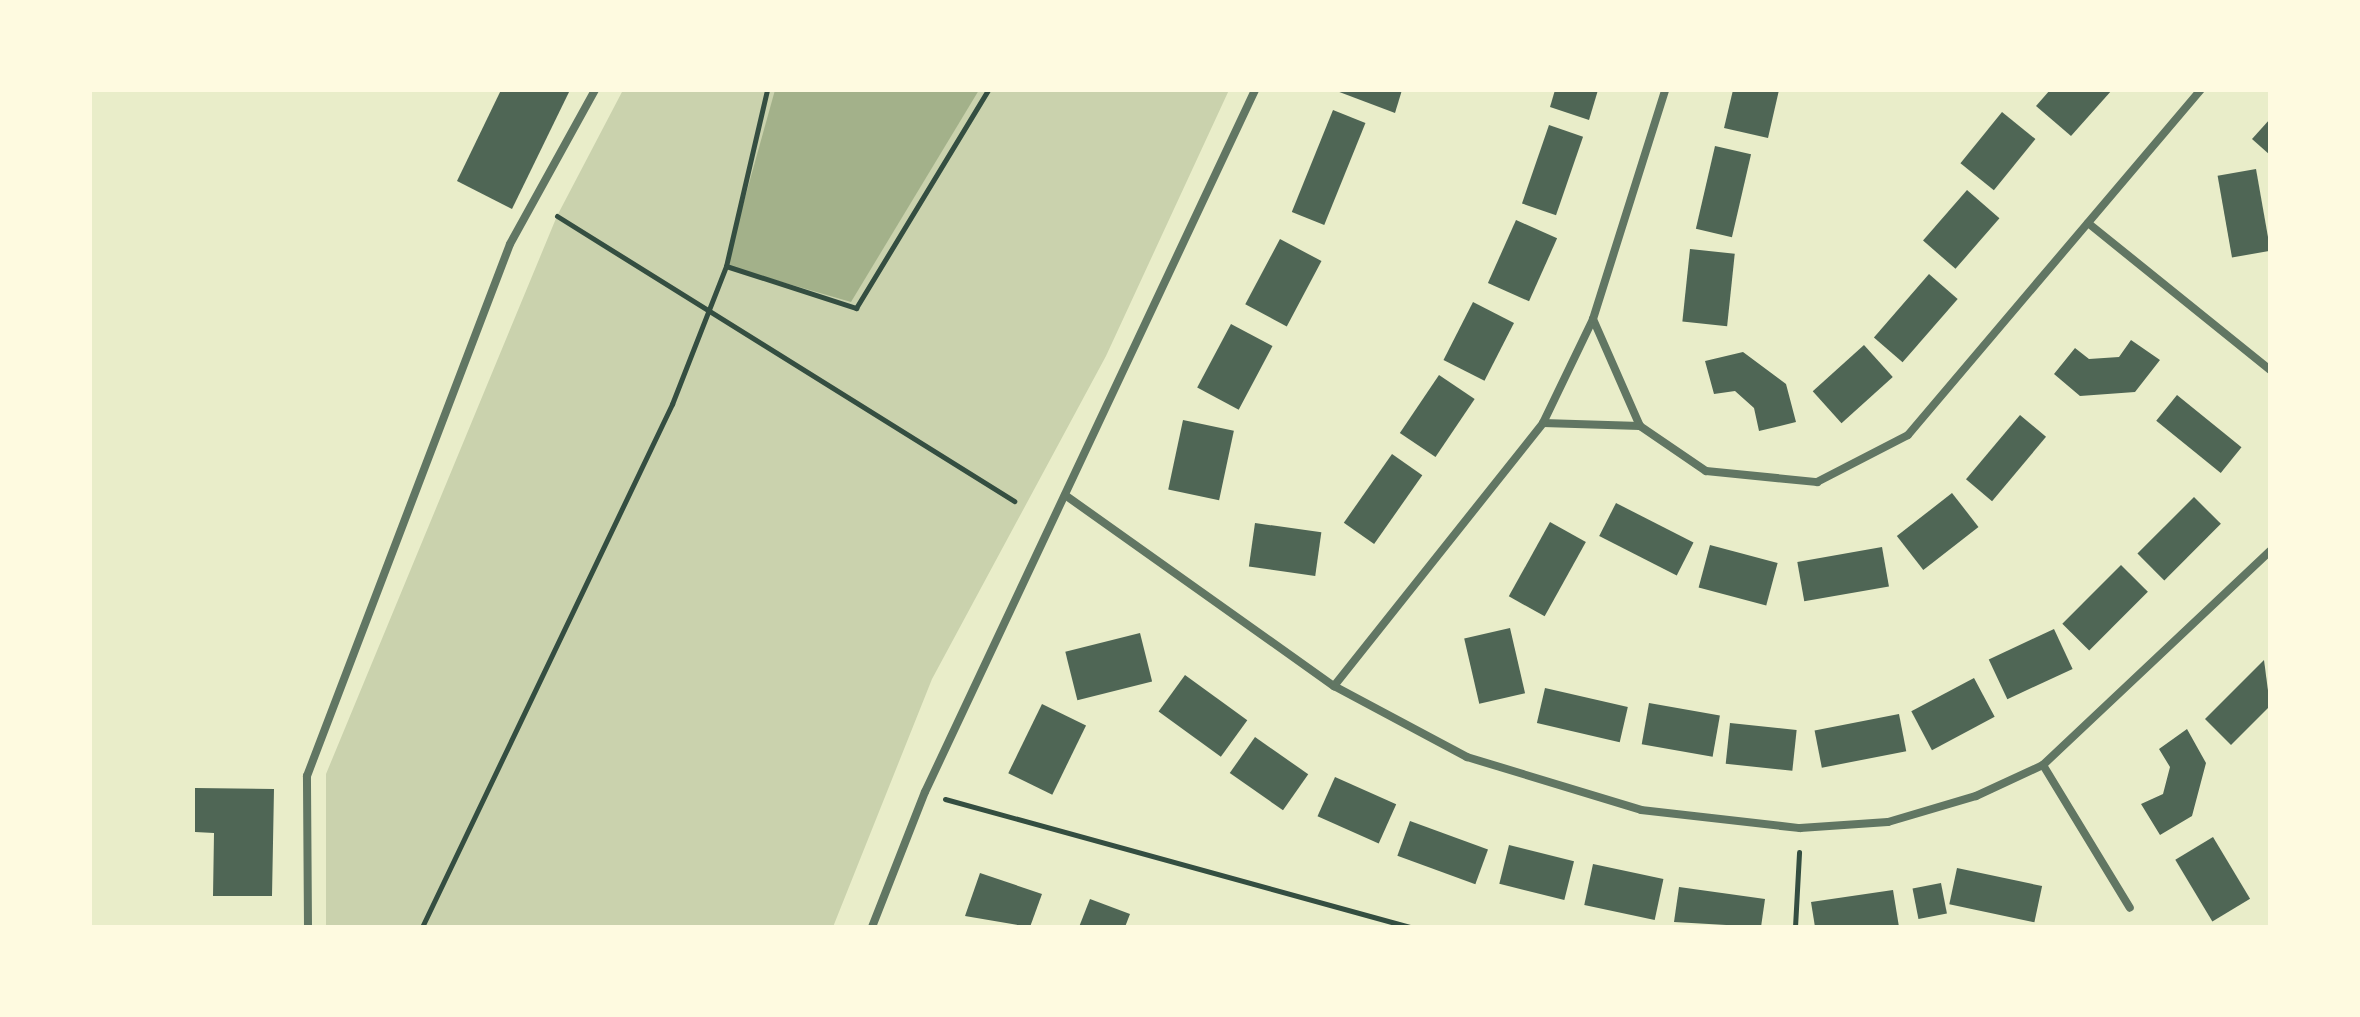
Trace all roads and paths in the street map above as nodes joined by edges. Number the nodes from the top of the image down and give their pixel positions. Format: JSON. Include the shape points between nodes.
{"nodes":[{"id":1,"x":595,"y":90,"type":"edge"},
{"id":2,"x":767,"y":90,"type":"edge"},
{"id":3,"x":988,"y":90,"type":"edge"},
{"id":4,"x":1255,"y":90,"type":"edge"},
{"id":5,"x":1665,"y":90,"type":"edge"},
{"id":6,"x":2201,"y":90,"type":"edge"},
{"id":7,"x":557,"y":216,"type":"dead end"},
{"id":8,"x":2088,"y":223,"type":"junction"},
{"id":9,"x":726,"y":266,"type":"junction"},
{"id":10,"x":709,"y":311,"type":"junction"},
{"id":11,"x":1593,"y":319,"type":"junction"},
{"id":12,"x":2270,"y":370,"type":"edge"},
{"id":13,"x":1543,"y":423,"type":"junction"},
{"id":14,"x":1640,"y":426,"type":"junction"},
{"id":15,"x":1065,"y":495,"type":"junction"},
{"id":16,"x":1014,"y":501,"type":"dead end"},
{"id":17,"x":2270,"y":551,"type":"edge"},
{"id":18,"x":1334,"y":686,"type":"junction"},
{"id":19,"x":2043,"y":765,"type":"junction"},
{"id":20,"x":925,"y":792,"type":"junction"},
{"id":21,"x":1800,"y":828,"type":"junction"},
{"id":22,"x":2130,"y":908,"type":"dead end"},
{"id":23,"x":308,"y":927,"type":"edge"},
{"id":24,"x":422,"y":927,"type":"edge"},
{"id":25,"x":872,"y":927,"type":"edge"},
{"id":26,"x":1411,"y":927,"type":"edge"},
{"id":27,"x":1795,"y":927,"type":"edge"}],
"edges":[{"from":1,"to":23,"type":"street","via":[[510,244],[307,776]]},
{"from":2,"to":9,"type":"path"},
{"from":3,"to":9,"type":"path","via":[[856,308]]},
{"from":4,"to":15,"type":"street"},
{"from":5,"to":11,"type":"street"},
{"from":6,"to":8,"type":"street"},
{"from":7,"to":10,"type":"path"},
{"from":8,"to":12,"type":"street"},
{"from":8,"to":14,"type":"street","via":[[1908,435],[1817,482],[1706,471]]},
{"from":9,"to":10,"type":"path"},
{"from":10,"to":16,"type":"path"},
{"from":10,"to":24,"type":"path","via":[[672,404]]},
{"from":11,"to":13,"type":"street"},
{"from":11,"to":14,"type":"street"},
{"from":13,"to":14,"type":"street"},
{"from":13,"to":18,"type":"street"},
{"from":15,"to":18,"type":"street"},
{"from":15,"to":20,"type":"street"},
{"from":17,"to":19,"type":"street"},
{"from":18,"to":21,"type":"street","via":[[1467,757],[1641,810]]},
{"from":19,"to":21,"type":"street","via":[[1976,796],[1888,822]]},
{"from":19,"to":22,"type":"street"},
{"from":20,"to":25,"type":"street"},
{"from":20,"to":26,"type":"path"},
{"from":21,"to":27,"type":"path"}]}
